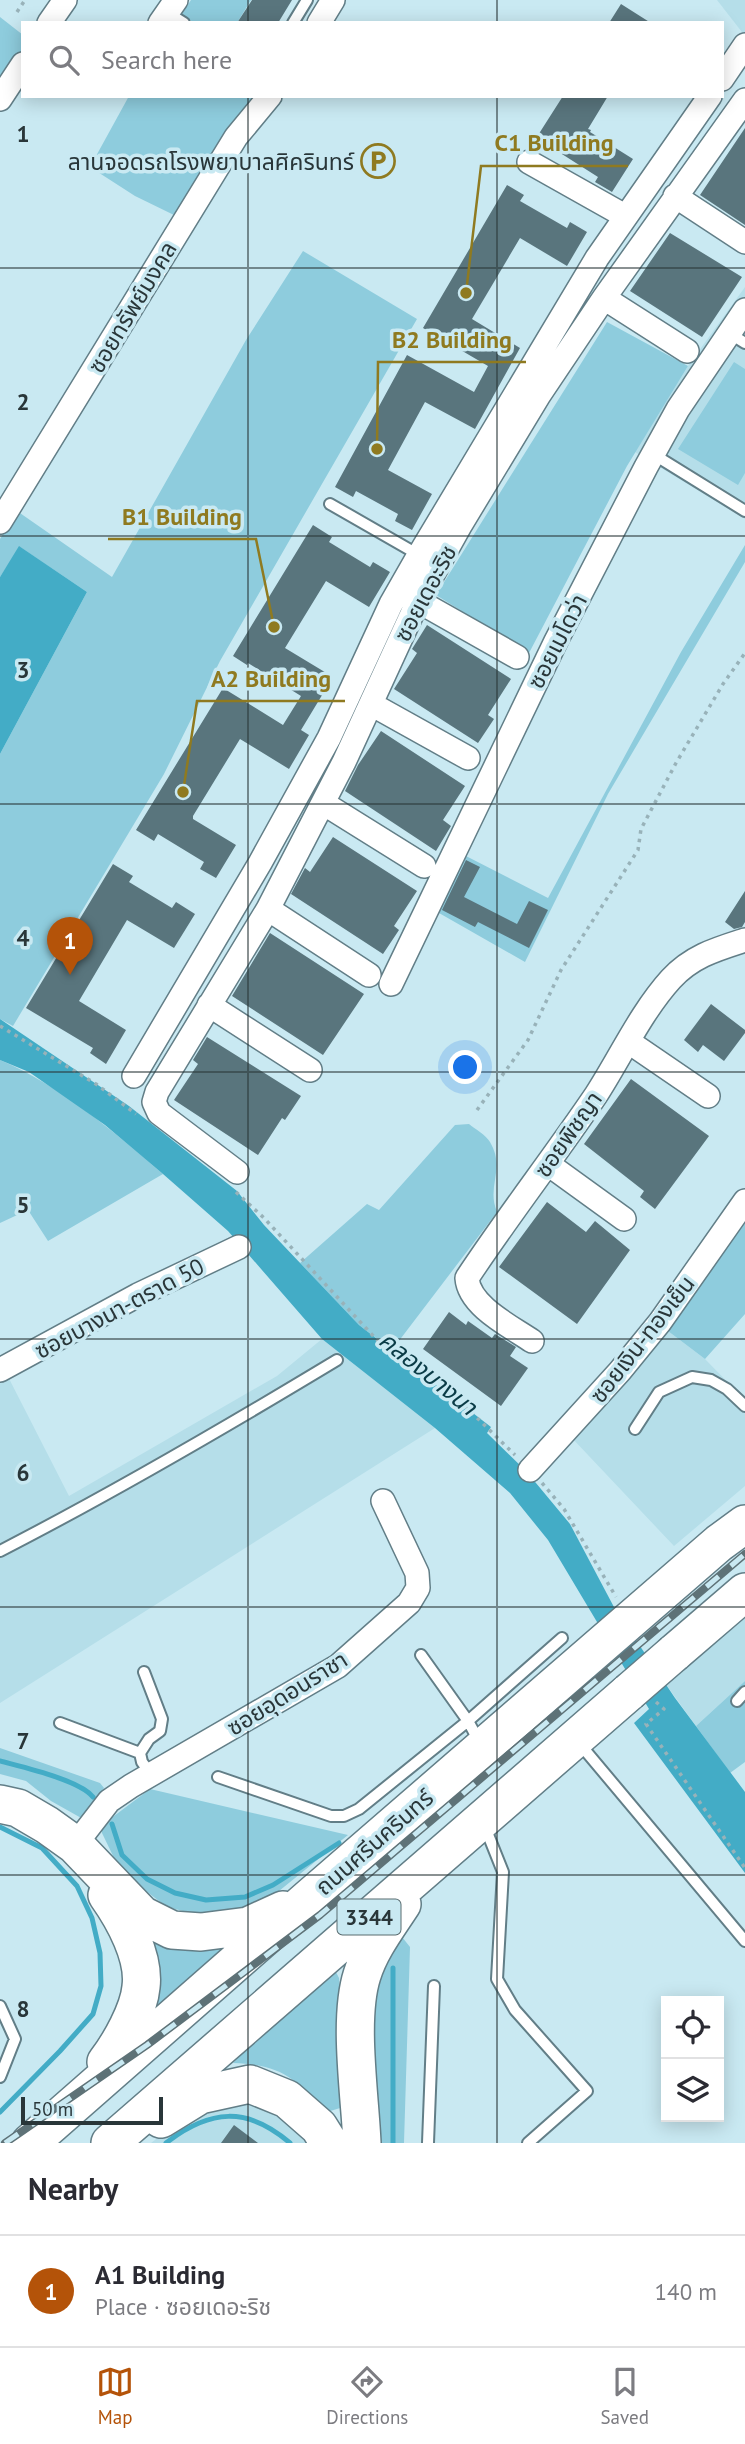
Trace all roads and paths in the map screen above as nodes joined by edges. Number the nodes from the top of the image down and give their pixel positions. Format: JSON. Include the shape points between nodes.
{"nodes":[{"id":1,"x":25,"y":0,"type":"edge"},
{"id":2,"x":65,"y":0,"type":"edge"},
{"id":3,"x":307,"y":0,"type":"edge"},
{"id":4,"x":333,"y":0,"type":"edge"},
{"id":5,"x":17,"y":12,"type":"dead end"},
{"id":6,"x":51,"y":21,"type":"edge"},
{"id":7,"x":294,"y":21,"type":"edge"},
{"id":8,"x":320,"y":21,"type":"edge"},
{"id":9,"x":745,"y":45,"type":"edge"},
{"id":10,"x":21,"y":67,"type":"edge"},
{"id":11,"x":724,"y":76,"type":"edge"},
{"id":12,"x":268,"y":98,"type":"edge"},
{"id":13,"x":709,"y":98,"type":"edge"},
{"id":14,"x":0,"y":99,"type":"edge"},
{"id":15,"x":742,"y":110,"type":"edge"},
{"id":16,"x":529,"y":162,"type":"dead end"},
{"id":17,"x":676,"y":196,"type":"junction"},
{"id":18,"x":625,"y":216,"type":"junction"},
{"id":19,"x":745,"y":242,"type":"edge"},
{"id":20,"x":604,"y":298,"type":"junction"},
{"id":21,"x":745,"y":310,"type":"edge"},
{"id":22,"x":737,"y":338,"type":"edge"},
{"id":23,"x":687,"y":351,"type":"dead end"},
{"id":24,"x":653,"y":454,"type":"junction"},
{"id":25,"x":330,"y":504,"type":"dead end"},
{"id":26,"x":745,"y":511,"type":"edge"},
{"id":27,"x":0,"y":522,"type":"edge"},
{"id":28,"x":419,"y":555,"type":"junction"},
{"id":29,"x":418,"y":601,"type":"junction"},
{"id":30,"x":745,"y":653,"type":"edge"},
{"id":31,"x":517,"y":657,"type":"dead end"},
{"id":32,"x":371,"y":704,"type":"junction"},
{"id":33,"x":468,"y":758,"type":"dead end"},
{"id":34,"x":323,"y":803,"type":"junction"},
{"id":35,"x":424,"y":866,"type":"dead end"},
{"id":36,"x":268,"y":909,"type":"junction"},
{"id":37,"x":745,"y":940,"type":"edge"},
{"id":38,"x":369,"y":975,"type":"dead end"},
{"id":39,"x":391,"y":984,"type":"dead end"},
{"id":40,"x":209,"y":1005,"type":"junction"},
{"id":41,"x":0,"y":1026,"type":"edge"},
{"id":42,"x":629,"y":1042,"type":"junction"},
{"id":43,"x":310,"y":1070,"type":"dead end"},
{"id":44,"x":134,"y":1076,"type":"dead end"},
{"id":45,"x":708,"y":1096,"type":"dead end"},
{"id":46,"x":477,"y":1110,"type":"dead end"},
{"id":47,"x":150,"y":1115,"type":"junction"},
{"id":48,"x":548,"y":1164,"type":"junction"},
{"id":49,"x":232,"y":1179,"type":"joint"},
{"id":50,"x":745,"y":1201,"type":"edge"},
{"id":51,"x":624,"y":1219,"type":"dead end"},
{"id":52,"x":239,"y":1247,"type":"dead end"},
{"id":53,"x":532,"y":1341,"type":"dead end"},
{"id":54,"x":337,"y":1360,"type":"dead end"},
{"id":55,"x":0,"y":1370,"type":"edge"},
{"id":56,"x":745,"y":1406,"type":"edge"},
{"id":57,"x":635,"y":1429,"type":"dead end"},
{"id":58,"x":530,"y":1470,"type":"junction"},
{"id":59,"x":383,"y":1501,"type":"dead end"},
{"id":60,"x":745,"y":1515,"type":"edge"},
{"id":61,"x":732,"y":1533,"type":"edge"},
{"id":62,"x":0,"y":1551,"type":"edge"},
{"id":63,"x":745,"y":1592,"type":"edge"},
{"id":64,"x":643,"y":1609,"type":"junction"},
{"id":65,"x":562,"y":1638,"type":"dead end"},
{"id":66,"x":421,"y":1655,"type":"dead end"},
{"id":67,"x":144,"y":1672,"type":"dead end"},
{"id":68,"x":745,"y":1692,"type":"edge"},
{"id":69,"x":642,"y":1696,"type":"junction"},
{"id":70,"x":737,"y":1701,"type":"dead end"},
{"id":71,"x":60,"y":1723,"type":"dead end"},
{"id":72,"x":475,"y":1735,"type":"junction"},
{"id":73,"x":575,"y":1738,"type":"junction"},
{"id":74,"x":140,"y":1753,"type":"junction"},
{"id":75,"x":151,"y":1774,"type":"junction"},
{"id":76,"x":218,"y":1777,"type":"dead end"},
{"id":77,"x":0,"y":1804,"type":"edge"},
{"id":78,"x":481,"y":1820,"type":"junction"},
{"id":79,"x":80,"y":1852,"type":"junction"},
{"id":80,"x":426,"y":1868,"type":"junction"},
{"id":81,"x":745,"y":1868,"type":"edge"},
{"id":82,"x":307,"y":1899,"type":"junction"},
{"id":83,"x":745,"y":1941,"type":"edge"},
{"id":84,"x":434,"y":1986,"type":"dead end"},
{"id":85,"x":0,"y":2006,"type":"edge"},
{"id":86,"x":0,"y":2077,"type":"edge"},
{"id":87,"x":71,"y":2108,"type":"junction"},
{"id":88,"x":30,"y":2143,"type":"edge"},
{"id":89,"x":110,"y":2143,"type":"edge"},
{"id":90,"x":120,"y":2143,"type":"edge"},
{"id":91,"x":328,"y":2143,"type":"edge"},
{"id":92,"x":362,"y":2143,"type":"edge"},
{"id":93,"x":428,"y":2143,"type":"edge"},
{"id":94,"x":528,"y":2143,"type":"edge"}],
"edges":[{"from":1,"to":5,"type":"path"},
{"from":2,"to":6,"type":"street"},
{"from":3,"to":7,"type":"lane"},
{"from":4,"to":8,"type":"street"},
{"from":9,"to":11,"type":"street"},
{"from":10,"to":14,"type":"street"},
{"from":12,"to":27,"type":"street","name":"ซอยทรัพย์มงคล","via":[[236,137]]},
{"from":13,"to":18,"type":"street"},
{"from":15,"to":17,"type":"street","name":"ซอยเดอะริช"},
{"from":16,"to":18,"type":"street"},
{"from":17,"to":19,"type":"street"},
{"from":17,"to":20,"type":"street","name":"ซอยเดอะริช"},
{"from":18,"to":28,"type":"street"},
{"from":20,"to":23,"type":"street"},
{"from":20,"to":29,"type":"street","name":"ซอยเดอะริช","via":[[538,395]]},
{"from":21,"to":22,"type":"street","name":"ซอยเมโดว่า"},
{"from":22,"to":24,"type":"street","name":"ซอยเมโดว่า","via":[[678,409]]},
{"from":24,"to":26,"type":"lane"},
{"from":24,"to":39,"type":"street","name":"ซอยเมโดว่า","via":[[556,641]]},
{"from":25,"to":28,"type":"lane"},
{"from":28,"to":44,"type":"street","via":[[316,761]]},
{"from":29,"to":31,"type":"street"},
{"from":29,"to":32,"type":"street","name":"ซอยเดอะริช"},
{"from":30,"to":46,"type":"path","via":[[676,763],[641,829],[638,850],[561,970],[528,1040]]},
{"from":32,"to":33,"type":"street"},
{"from":32,"to":34,"type":"street","name":"ซอยเดอะริช"},
{"from":34,"to":35,"type":"street"},
{"from":34,"to":36,"type":"street","name":"ซอยเดอะริช"},
{"from":36,"to":38,"type":"street"},
{"from":36,"to":40,"type":"street","name":"ซอยเดอะริช"},
{"from":37,"to":42,"type":"street","name":"ซอยพิชญา","via":[[706,952],[672,978]]},
{"from":40,"to":43,"type":"street"},
{"from":40,"to":47,"type":"street","name":"ซอยเดอะริช","via":[[157,1092]]},
{"from":41,"to":47,"type":"path"},
{"from":42,"to":45,"type":"street"},
{"from":42,"to":48,"type":"street","name":"ซอยพิชญา"},
{"from":47,"to":49,"type":"street"},
{"from":48,"to":51,"type":"street"},
{"from":48,"to":53,"type":"street","name":"ซอยพิชญา","via":[[467,1278],[474,1300]]},
{"from":49,"to":58,"type":"path","via":[[377,1340],[464,1405]]},
{"from":50,"to":58,"type":"street","name":"ซอยเงิน-ทองเย็น","via":[[652,1332]]},
{"from":52,"to":55,"type":"street","name":"ซอยบางนา-ตราด 50","via":[[138,1295]]},
{"from":54,"to":62,"type":"lane","via":[[93,1504]]},
{"from":56,"to":57,"type":"lane","via":[[711,1380],[692,1377],[659,1392]]},
{"from":58,"to":64,"type":"path","via":[[564,1509],[626,1612]]},
{"from":59,"to":75,"type":"street","name":"ซอยอุดอนราชา","via":[[417,1573],[418,1588],[409,1602],[338,1666]]},
{"from":60,"to":61,"type":"main road","name":"ถนนศรีนครินทร์","number":"3344"},
{"from":61,"to":64,"type":"main road","name":"ถนนศรีนครินทร์","number":"3344"},
{"from":63,"to":69,"type":"main road","number":"3344","bridge":true,"via":[[674,1653]]},
{"from":64,"to":72,"type":"main road","name":"ถนนศรีนครินทร์","number":"3344","via":[[599,1647]]},
{"from":65,"to":72,"type":"lane"},
{"from":66,"to":72,"type":"lane"},
{"from":67,"to":74,"type":"lane","via":[[162,1726]]},
{"from":68,"to":70,"type":"lane"},
{"from":69,"to":73,"type":"main road","number":"3344"},
{"from":69,"to":81,"type":"path","via":[[664,1709],[646,1724]]},
{"from":71,"to":74,"type":"lane"},
{"from":72,"to":76,"type":"lane","via":[[344,1816],[331,1816]]},
{"from":72,"to":82,"type":"main road","name":"ถนนศรีนครินทร์","number":"3344"},
{"from":73,"to":78,"type":"main road","number":"3344"},
{"from":73,"to":83,"type":"lane"},
{"from":74,"to":75,"type":"lane"},
{"from":75,"to":79,"type":"street","name":"ซอยอุดอนราชา","via":[[109,1801]]},
{"from":77,"to":79,"type":"main road","via":[[18,1808],[47,1825]]},
{"from":78,"to":80,"type":"main road","number":"3344"},
{"from":78,"to":94,"type":"lane","via":[[503,1872],[497,1979],[515,2010],[587,2091]]},
{"from":79,"to":82,"type":"main road","via":[[142,1915],[172,1930],[201,1933],[248,1926]]},
{"from":79,"to":87,"type":"main road","via":[[124,1919],[138,1957],[142,1987],[117,2048]]},
{"from":80,"to":89,"type":"main road","number":"3344"},
{"from":80,"to":92,"type":"main road","via":[[373,1949],[362,1976],[355,2017]]},
{"from":82,"to":87,"type":"main road","name":"ถนนศรีนครินทร์","number":"3344"},
{"from":84,"to":93,"type":"lane"},
{"from":85,"to":86,"type":"lane","via":[[15,2039]]},
{"from":87,"to":88,"type":"main road","name":"ถนนศรีนครินทร์","number":"3344"},
{"from":90,"to":91,"type":"main road","via":[[200,2095],[250,2084],[287,2099],[319,2127]]}]}
